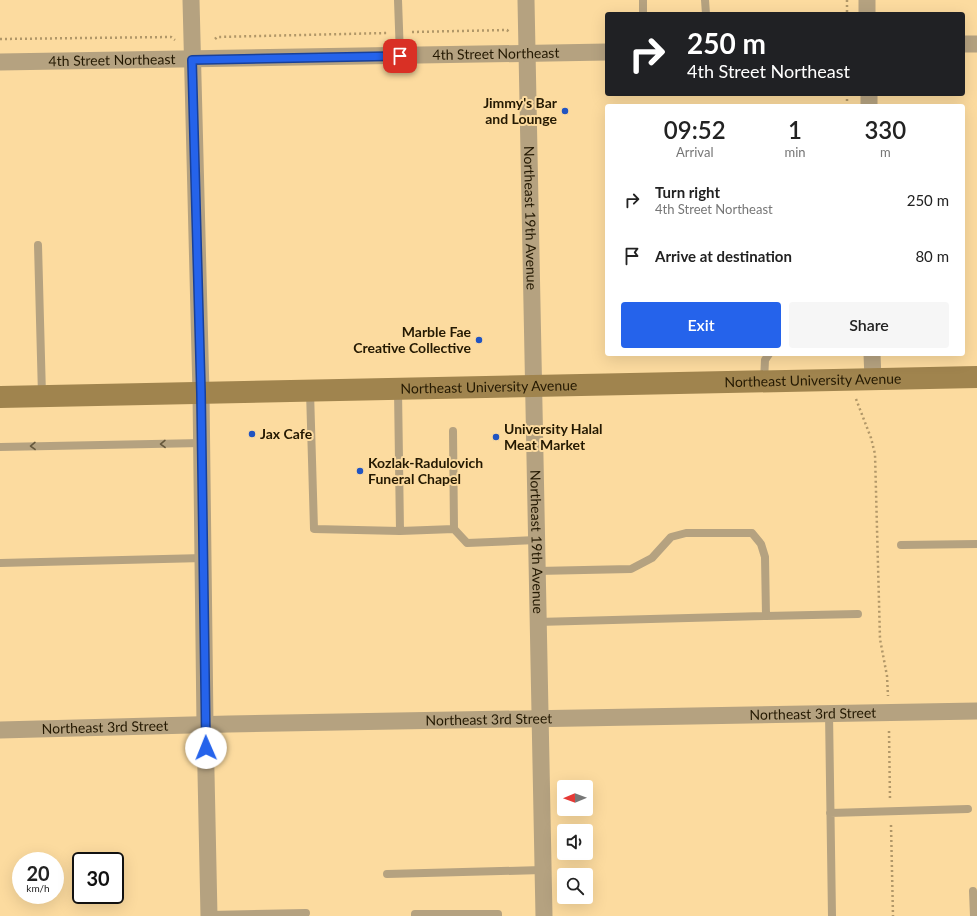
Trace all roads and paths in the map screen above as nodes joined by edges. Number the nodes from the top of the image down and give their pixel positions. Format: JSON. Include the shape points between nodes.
{"nodes":[{"id":1,"x":191,"y":0,"type":"edge"},
{"id":2,"x":398,"y":0,"type":"edge"},
{"id":3,"x":526,"y":0,"type":"edge"},
{"id":4,"x":643,"y":0,"type":"edge"},
{"id":5,"x":705,"y":0,"type":"edge"},
{"id":6,"x":847,"y":0,"type":"edge"},
{"id":7,"x":867,"y":0,"type":"edge"},
{"id":8,"x":643,"y":12,"type":"edge"},
{"id":9,"x":706,"y":12,"type":"edge"},
{"id":10,"x":847,"y":12,"type":"edge"},
{"id":11,"x":867,"y":12,"type":"edge"},
{"id":12,"x":399,"y":32,"type":"junction"},
{"id":13,"x":509,"y":32,"type":"dead end"},
{"id":14,"x":215,"y":38,"type":"dead end"},
{"id":15,"x":0,"y":39,"type":"edge"},
{"id":16,"x":175,"y":40,"type":"dead end"},
{"id":17,"x":965,"y":44,"type":"edge"},
{"id":18,"x":977,"y":44,"type":"edge"},
{"id":19,"x":605,"y":52,"type":"edge"},
{"id":20,"x":527,"y":53,"type":"junction"},
{"id":21,"x":400,"y":56,"type":"junction"},
{"id":22,"x":192,"y":60,"type":"junction"},
{"id":23,"x":0,"y":62,"type":"edge"},
{"id":24,"x":38,"y":245,"type":"dead end"},
{"id":25,"x":768,"y":356,"type":"edge"},
{"id":26,"x":872,"y":356,"type":"edge"},
{"id":27,"x":977,"y":377,"type":"edge"},
{"id":28,"x":873,"y":379,"type":"junction"},
{"id":29,"x":764,"y":381,"type":"junction"},
{"id":30,"x":533,"y":386,"type":"junction"},
{"id":31,"x":398,"y":389,"type":"junction"},
{"id":32,"x":310,"y":391,"type":"junction"},
{"id":33,"x":201,"y":393,"type":"junction"},
{"id":34,"x":42,"y":396,"type":"junction"},
{"id":35,"x":0,"y":397,"type":"edge"},
{"id":36,"x":856,"y":402,"type":"dead end"},
{"id":37,"x":453,"y":431,"type":"dead end"},
{"id":38,"x":202,"y":443,"type":"junction"},
{"id":39,"x":0,"y":447,"type":"edge"},
{"id":40,"x":454,"y":529,"type":"junction"},
{"id":41,"x":400,"y":531,"type":"junction"},
{"id":42,"x":536,"y":540,"type":"junction"},
{"id":43,"x":977,"y":544,"type":"edge"},
{"id":44,"x":902,"y":545,"type":"dead end"},
{"id":45,"x":204,"y":558,"type":"junction"},
{"id":46,"x":0,"y":562,"type":"edge"},
{"id":47,"x":537,"y":571,"type":"junction"},
{"id":48,"x":858,"y":614,"type":"dead end"},
{"id":49,"x":766,"y":616,"type":"junction"},
{"id":50,"x":537,"y":622,"type":"junction"},
{"id":51,"x":888,"y":699,"type":"dead end"},
{"id":52,"x":977,"y":711,"type":"edge"},
{"id":53,"x":829,"y":713,"type":"junction"},
{"id":54,"x":540,"y":719,"type":"junction"},
{"id":55,"x":205,"y":725,"type":"junction"},
{"id":56,"x":0,"y":730,"type":"edge"},
{"id":57,"x":968,"y":809,"type":"dead end"},
{"id":58,"x":830,"y":813,"type":"junction"},
{"id":59,"x":542,"y":870,"type":"junction"},
{"id":60,"x":387,"y":874,"type":"dead end"},
{"id":61,"x":973,"y":891,"type":"dead end"},
{"id":62,"x":306,"y":914,"type":"dead end"},
{"id":63,"x":209,"y":916,"type":"edge"},
{"id":64,"x":415,"y":916,"type":"edge"},
{"id":65,"x":498,"y":916,"type":"edge"},
{"id":66,"x":544,"y":916,"type":"edge"},
{"id":67,"x":832,"y":916,"type":"edge"},
{"id":68,"x":974,"y":916,"type":"edge"}],
"edges":[{"from":1,"to":22,"type":"street"},
{"from":2,"to":12,"type":"lane"},
{"from":3,"to":20,"type":"street","name":"Northeast 19th Avenue"},
{"from":4,"to":8,"type":"lane"},
{"from":5,"to":9,"type":"lane"},
{"from":6,"to":10,"type":"path"},
{"from":7,"to":11,"type":"street"},
{"from":12,"to":13,"type":"path"},
{"from":12,"to":14,"type":"path"},
{"from":12,"to":21,"type":"lane"},
{"from":15,"to":16,"type":"path","via":[[171,37]]},
{"from":17,"to":18,"type":"street"},
{"from":19,"to":20,"type":"street","name":"4th Street Northeast"},
{"from":20,"to":21,"type":"street","name":"4th Street Northeast"},
{"from":20,"to":30,"type":"street","name":"Northeast 19th Avenue"},
{"from":21,"to":22,"type":"street","name":"4th Street Northeast"},
{"from":22,"to":23,"type":"street","name":"4th Street Northeast"},
{"from":22,"to":33,"type":"street"},
{"from":24,"to":34,"type":"lane"},
{"from":25,"to":29,"type":"lane","via":[[765,360]]},
{"from":26,"to":28,"type":"street"},
{"from":27,"to":28,"type":"main road","name":"Northeast University Avenue"},
{"from":28,"to":29,"type":"main road","name":"Northeast University Avenue"},
{"from":29,"to":30,"type":"main road","name":"Northeast University Avenue"},
{"from":30,"to":31,"type":"main road","name":"Northeast University Avenue"},
{"from":30,"to":42,"type":"street","name":"Northeast 19th Avenue"},
{"from":31,"to":32,"type":"main road","name":"Northeast University Avenue"},
{"from":31,"to":41,"type":"lane"},
{"from":32,"to":33,"type":"main road","name":"Northeast University Avenue"},
{"from":32,"to":41,"type":"lane","via":[[314,528]]},
{"from":33,"to":34,"type":"main road","name":"Northeast University Avenue"},
{"from":33,"to":38,"type":"street"},
{"from":34,"to":35,"type":"main road","name":"Northeast University Avenue"},
{"from":36,"to":51,"type":"path","via":[[863,415],[875,454],[880,639],[887,676]]},
{"from":37,"to":40,"type":"lane"},
{"from":38,"to":39,"type":"lane","one_way":true},
{"from":38,"to":45,"type":"street"},
{"from":40,"to":41,"type":"lane"},
{"from":40,"to":42,"type":"lane","via":[[467,543]]},
{"from":42,"to":47,"type":"street","name":"Northeast 19th Avenue"},
{"from":43,"to":44,"type":"lane"},
{"from":45,"to":46,"type":"lane"},
{"from":45,"to":55,"type":"street"},
{"from":47,"to":49,"type":"lane","via":[[632,568],[652,558],[671,537],[686,533],[752,533],[761,544],[765,557]]},
{"from":47,"to":50,"type":"street","name":"Northeast 19th Avenue"},
{"from":48,"to":49,"type":"lane"},
{"from":49,"to":50,"type":"lane"},
{"from":50,"to":54,"type":"street","name":"Northeast 19th Avenue"},
{"from":52,"to":53,"type":"street","name":"Northeast 3rd Street"},
{"from":53,"to":54,"type":"street","name":"Northeast 3rd Street"},
{"from":53,"to":58,"type":"lane"},
{"from":54,"to":55,"type":"street","name":"Northeast 3rd Street"},
{"from":54,"to":59,"type":"street","name":"Northeast 19th Avenue"},
{"from":55,"to":56,"type":"street","name":"Northeast 3rd Street"},
{"from":55,"to":63,"type":"street"},
{"from":57,"to":58,"type":"lane"},
{"from":58,"to":67,"type":"lane"},
{"from":59,"to":60,"type":"lane"},
{"from":59,"to":66,"type":"street","name":"Northeast 19th Avenue"},
{"from":61,"to":68,"type":"lane"},
{"from":62,"to":63,"type":"lane"},
{"from":64,"to":65,"type":"lane"}]}
